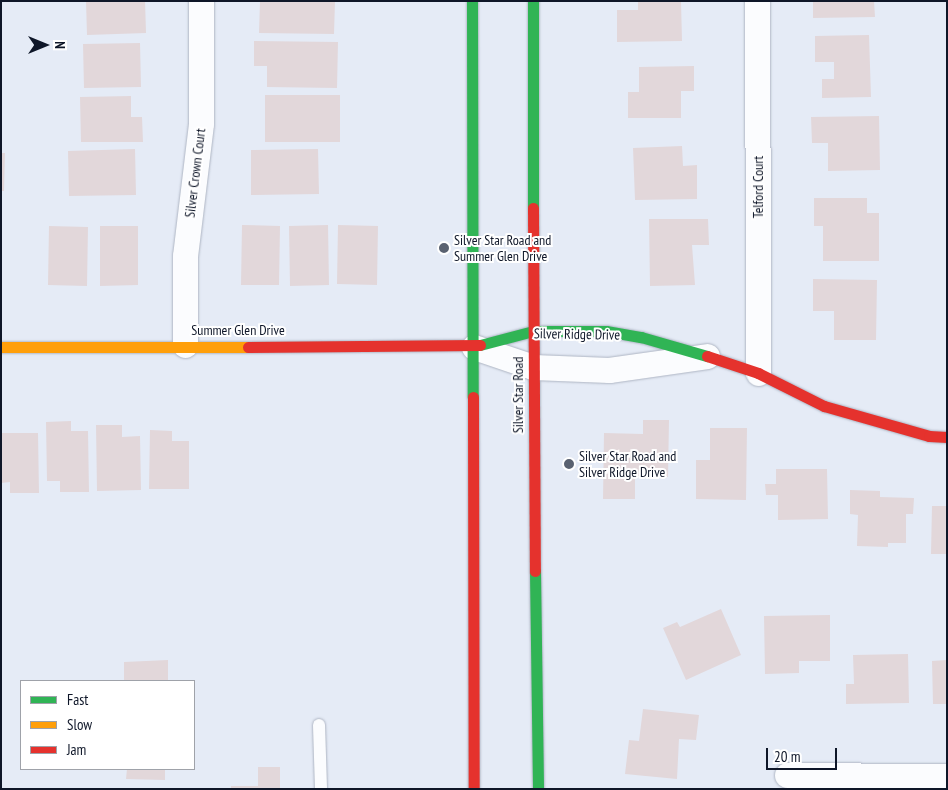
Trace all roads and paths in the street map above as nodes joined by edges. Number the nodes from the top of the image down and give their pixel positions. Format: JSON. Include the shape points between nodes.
{"nodes":[{"id":1,"x":201,"y":1,"type":"edge"},
{"id":2,"x":472,"y":1,"type":"edge"},
{"id":3,"x":533,"y":1,"type":"edge"},
{"id":4,"x":757,"y":1,"type":"edge"},
{"id":5,"x":533,"y":331,"type":"junction"},
{"id":6,"x":185,"y":345,"type":"junction"},
{"id":7,"x":1,"y":346,"type":"edge"},
{"id":8,"x":474,"y":347,"type":"junction"},
{"id":9,"x":707,"y":356,"type":"junction"},
{"id":10,"x":533,"y":367,"type":"junction"},
{"id":11,"x":758,"y":373,"type":"junction"},
{"id":12,"x":947,"y":438,"type":"edge"},
{"id":13,"x":319,"y":724,"type":"dead end"},
{"id":14,"x":787,"y":775,"type":"dead end"},
{"id":15,"x":947,"y":776,"type":"edge"},
{"id":16,"x":321,"y":789,"type":"edge"},
{"id":17,"x":474,"y":789,"type":"edge"},
{"id":18,"x":538,"y":789,"type":"edge"}],
"edges":[{"from":1,"to":6,"type":"street","name":"Silver Crown Court","via":[[201,123],[185,256]]},
{"from":2,"to":8,"type":"main road"},
{"from":3,"to":5,"type":"main road","name":"Silver Star Road"},
{"from":4,"to":11,"type":"street","name":"Telford Court"},
{"from":5,"to":8,"type":"main road","name":"Silver Ridge Drive"},
{"from":5,"to":9,"type":"main road","name":"Silver Ridge Drive","via":[[606,332],[641,337]]},
{"from":5,"to":10,"type":"main road","name":"Silver Star Road"},
{"from":6,"to":7,"type":"main road","name":"Summer Glen Drive"},
{"from":6,"to":8,"type":"main road","name":"Summer Glen Drive"},
{"from":8,"to":10,"type":"street","name":"Silver Ridge Drive"},
{"from":8,"to":17,"type":"main road"},
{"from":9,"to":10,"type":"street","name":"Silver Ridge Drive","via":[[609,370]]},
{"from":9,"to":11,"type":"main road","name":"Silver Ridge Drive"},
{"from":10,"to":18,"type":"main road","name":"Silver Star Road"},
{"from":11,"to":12,"type":"main road","name":"Silver Ridge Drive","via":[[824,406],[929,436]]},
{"from":13,"to":16,"type":"lane"},
{"from":14,"to":15,"type":"street"}]}
